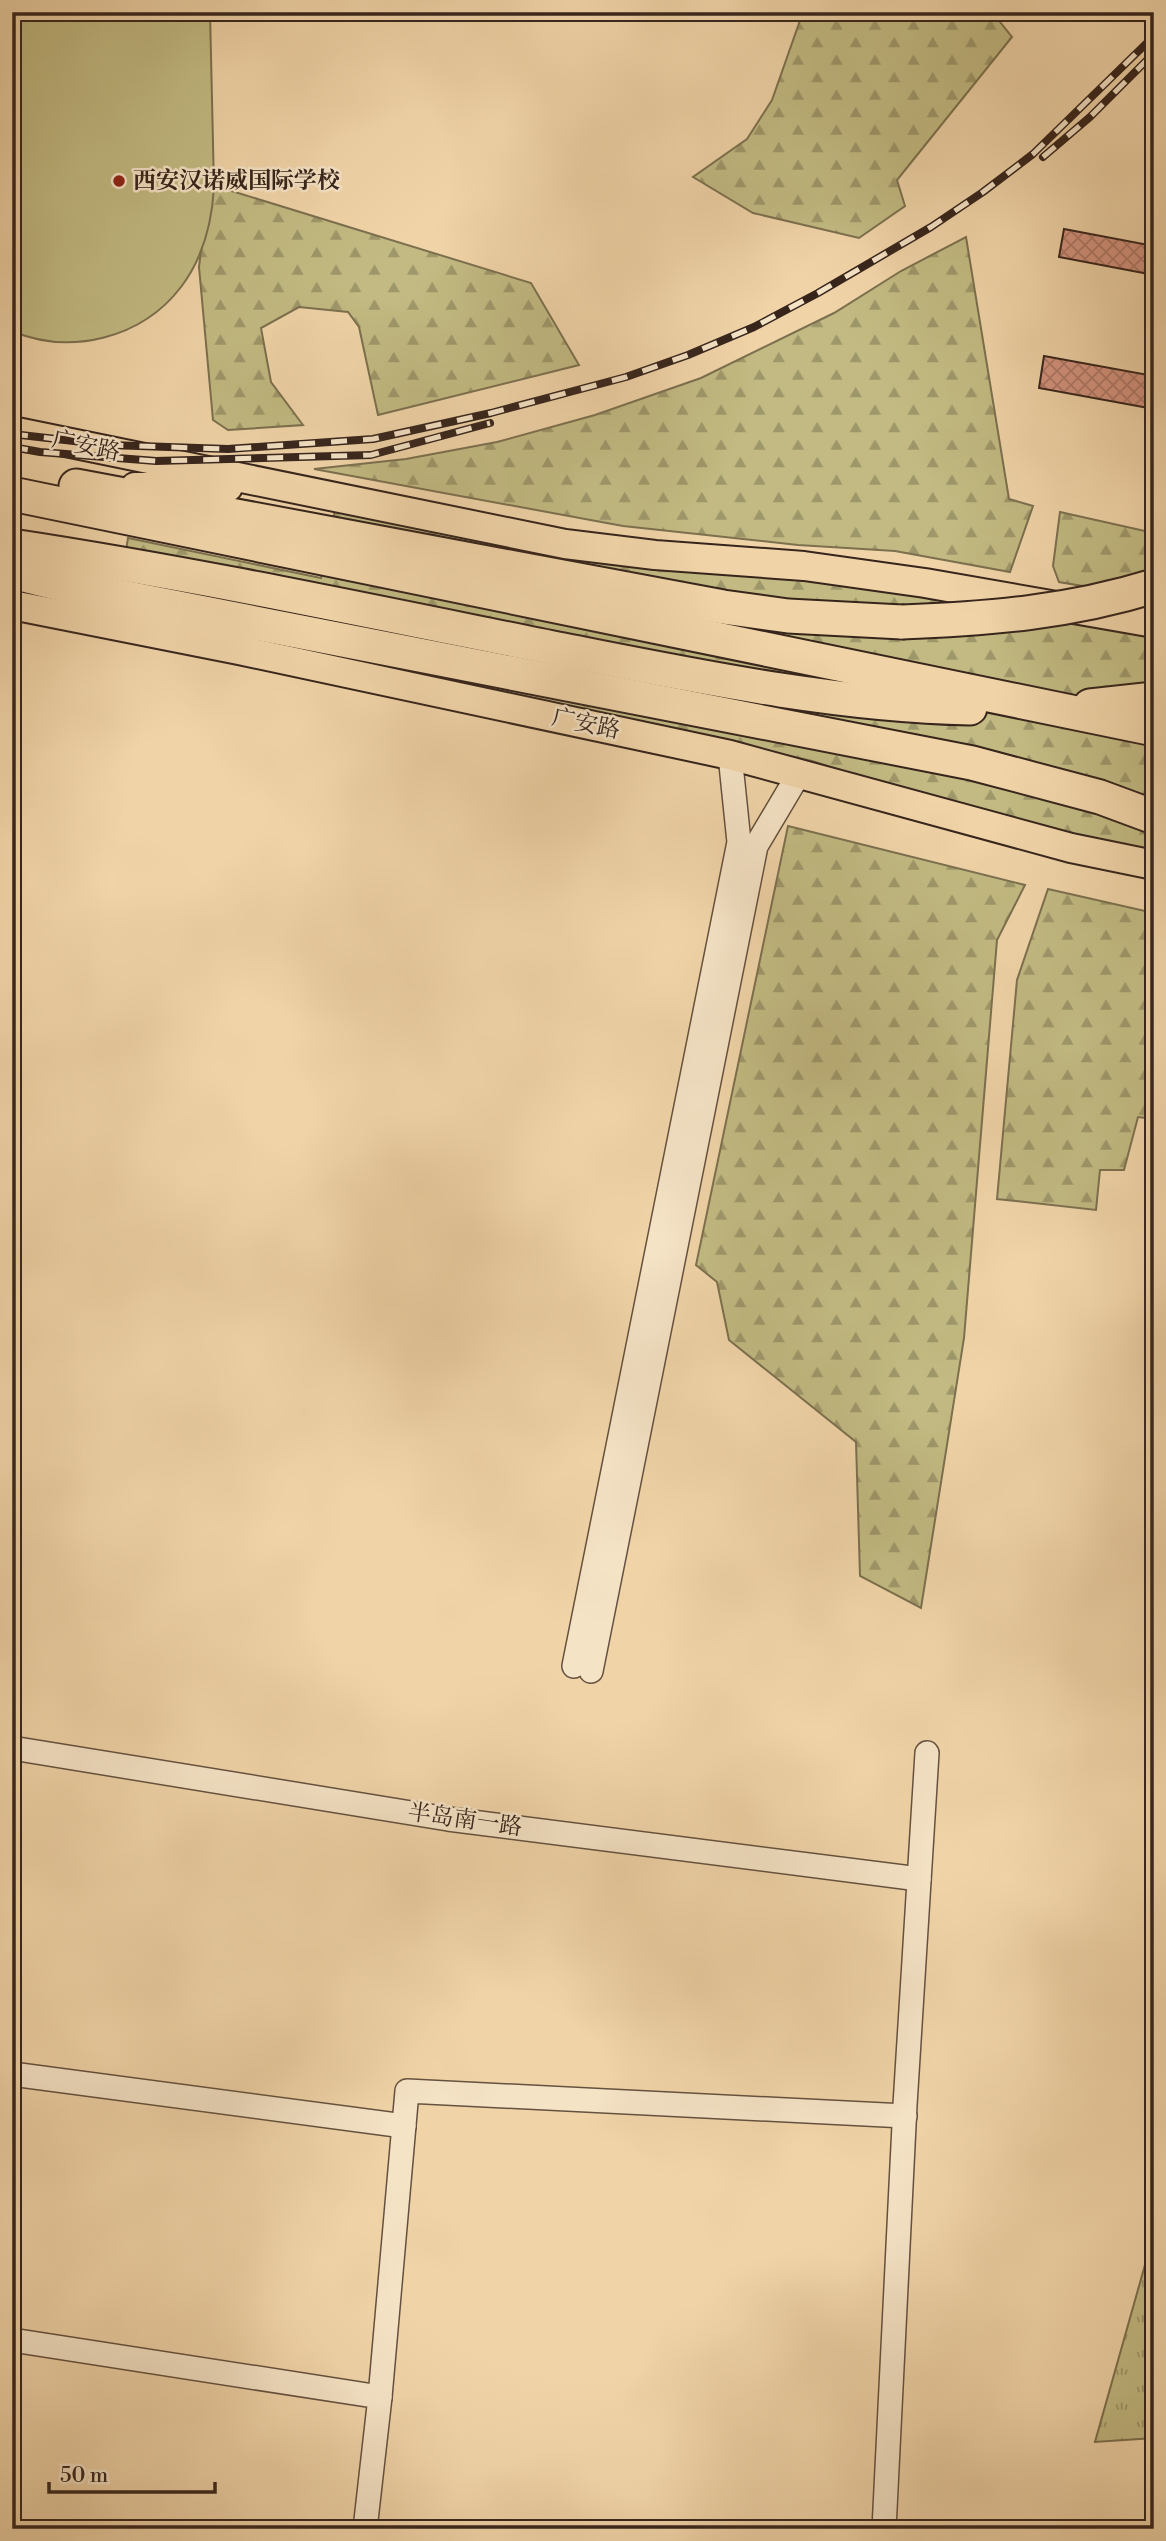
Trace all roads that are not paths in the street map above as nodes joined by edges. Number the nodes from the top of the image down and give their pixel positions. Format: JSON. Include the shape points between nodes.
{"nodes":[{"id":1,"x":12,"y":431,"type":"edge"},
{"id":2,"x":12,"y":478,"type":"edge"},
{"id":3,"x":88,"y":487,"type":"junction"},
{"id":4,"x":287,"y":487,"type":"junction"},
{"id":5,"x":12,"y":495,"type":"edge"},
{"id":6,"x":12,"y":546,"type":"edge"},
{"id":7,"x":340,"y":548,"type":"junction"},
{"id":8,"x":12,"y":572,"type":"edge"},
{"id":9,"x":1154,"y":586,"type":"edge"},
{"id":10,"x":12,"y":605,"type":"edge"},
{"id":11,"x":1154,"y":623,"type":"edge"},
{"id":12,"x":1154,"y":699,"type":"edge"},
{"id":13,"x":1154,"y":729,"type":"edge"},
{"id":14,"x":730,"y":755,"type":"junction"},
{"id":15,"x":800,"y":772,"type":"junction"},
{"id":16,"x":1154,"y":817,"type":"edge"},
{"id":17,"x":1154,"y":865,"type":"edge"},
{"id":18,"x":12,"y":1748,"type":"edge"},
{"id":19,"x":927,"y":1754,"type":"dead end"},
{"id":20,"x":919,"y":1879,"type":"junction"},
{"id":21,"x":12,"y":2074,"type":"edge"},
{"id":22,"x":905,"y":2116,"type":"junction"},
{"id":23,"x":404,"y":2126,"type":"junction"},
{"id":24,"x":12,"y":2340,"type":"edge"},
{"id":25,"x":380,"y":2397,"type":"junction"},
{"id":26,"x":365,"y":2529,"type":"edge"},
{"id":27,"x":884,"y":2529,"type":"edge"}],
"edges":[{"from":1,"to":4,"type":"main road","name":"广安路"},
{"from":2,"to":3,"type":"highway"},
{"from":3,"to":4,"type":"main road"},
{"from":3,"to":7,"type":"highway"},
{"from":4,"to":11,"type":"main road","name":"广安路","via":[[565,544],[804,566]]},
{"from":5,"to":7,"type":"highway"},
{"from":6,"to":12,"type":"highway","via":[[131,564],[656,668],[828,696],[890,704],[1025,710]]},
{"from":7,"to":9,"type":"highway","bridge":true,"via":[[800,617],[902,622],[968,620],[1086,605]]},
{"from":7,"to":13,"type":"highway"},
{"from":8,"to":16,"type":"highway","via":[[972,763],[1100,797]]},
{"from":10,"to":14,"type":"main road","name":"广安路"},
{"from":14,"to":15,"type":"main road","name":"广安路"},
{"from":14,"to":15,"type":"street","via":[[739,842],[583,1668],[757,846]]},
{"from":15,"to":17,"type":"main road","name":"广安路","via":[[1071,848]]},
{"from":18,"to":20,"type":"street","name":"半岛南一路","via":[[448,1819]]},
{"from":19,"to":20,"type":"street"},
{"from":20,"to":22,"type":"street"},
{"from":21,"to":23,"type":"street"},
{"from":22,"to":23,"type":"street","via":[[407,2091]]},
{"from":22,"to":27,"type":"street"},
{"from":23,"to":25,"type":"street"},
{"from":24,"to":25,"type":"street"},
{"from":25,"to":26,"type":"street"}]}
